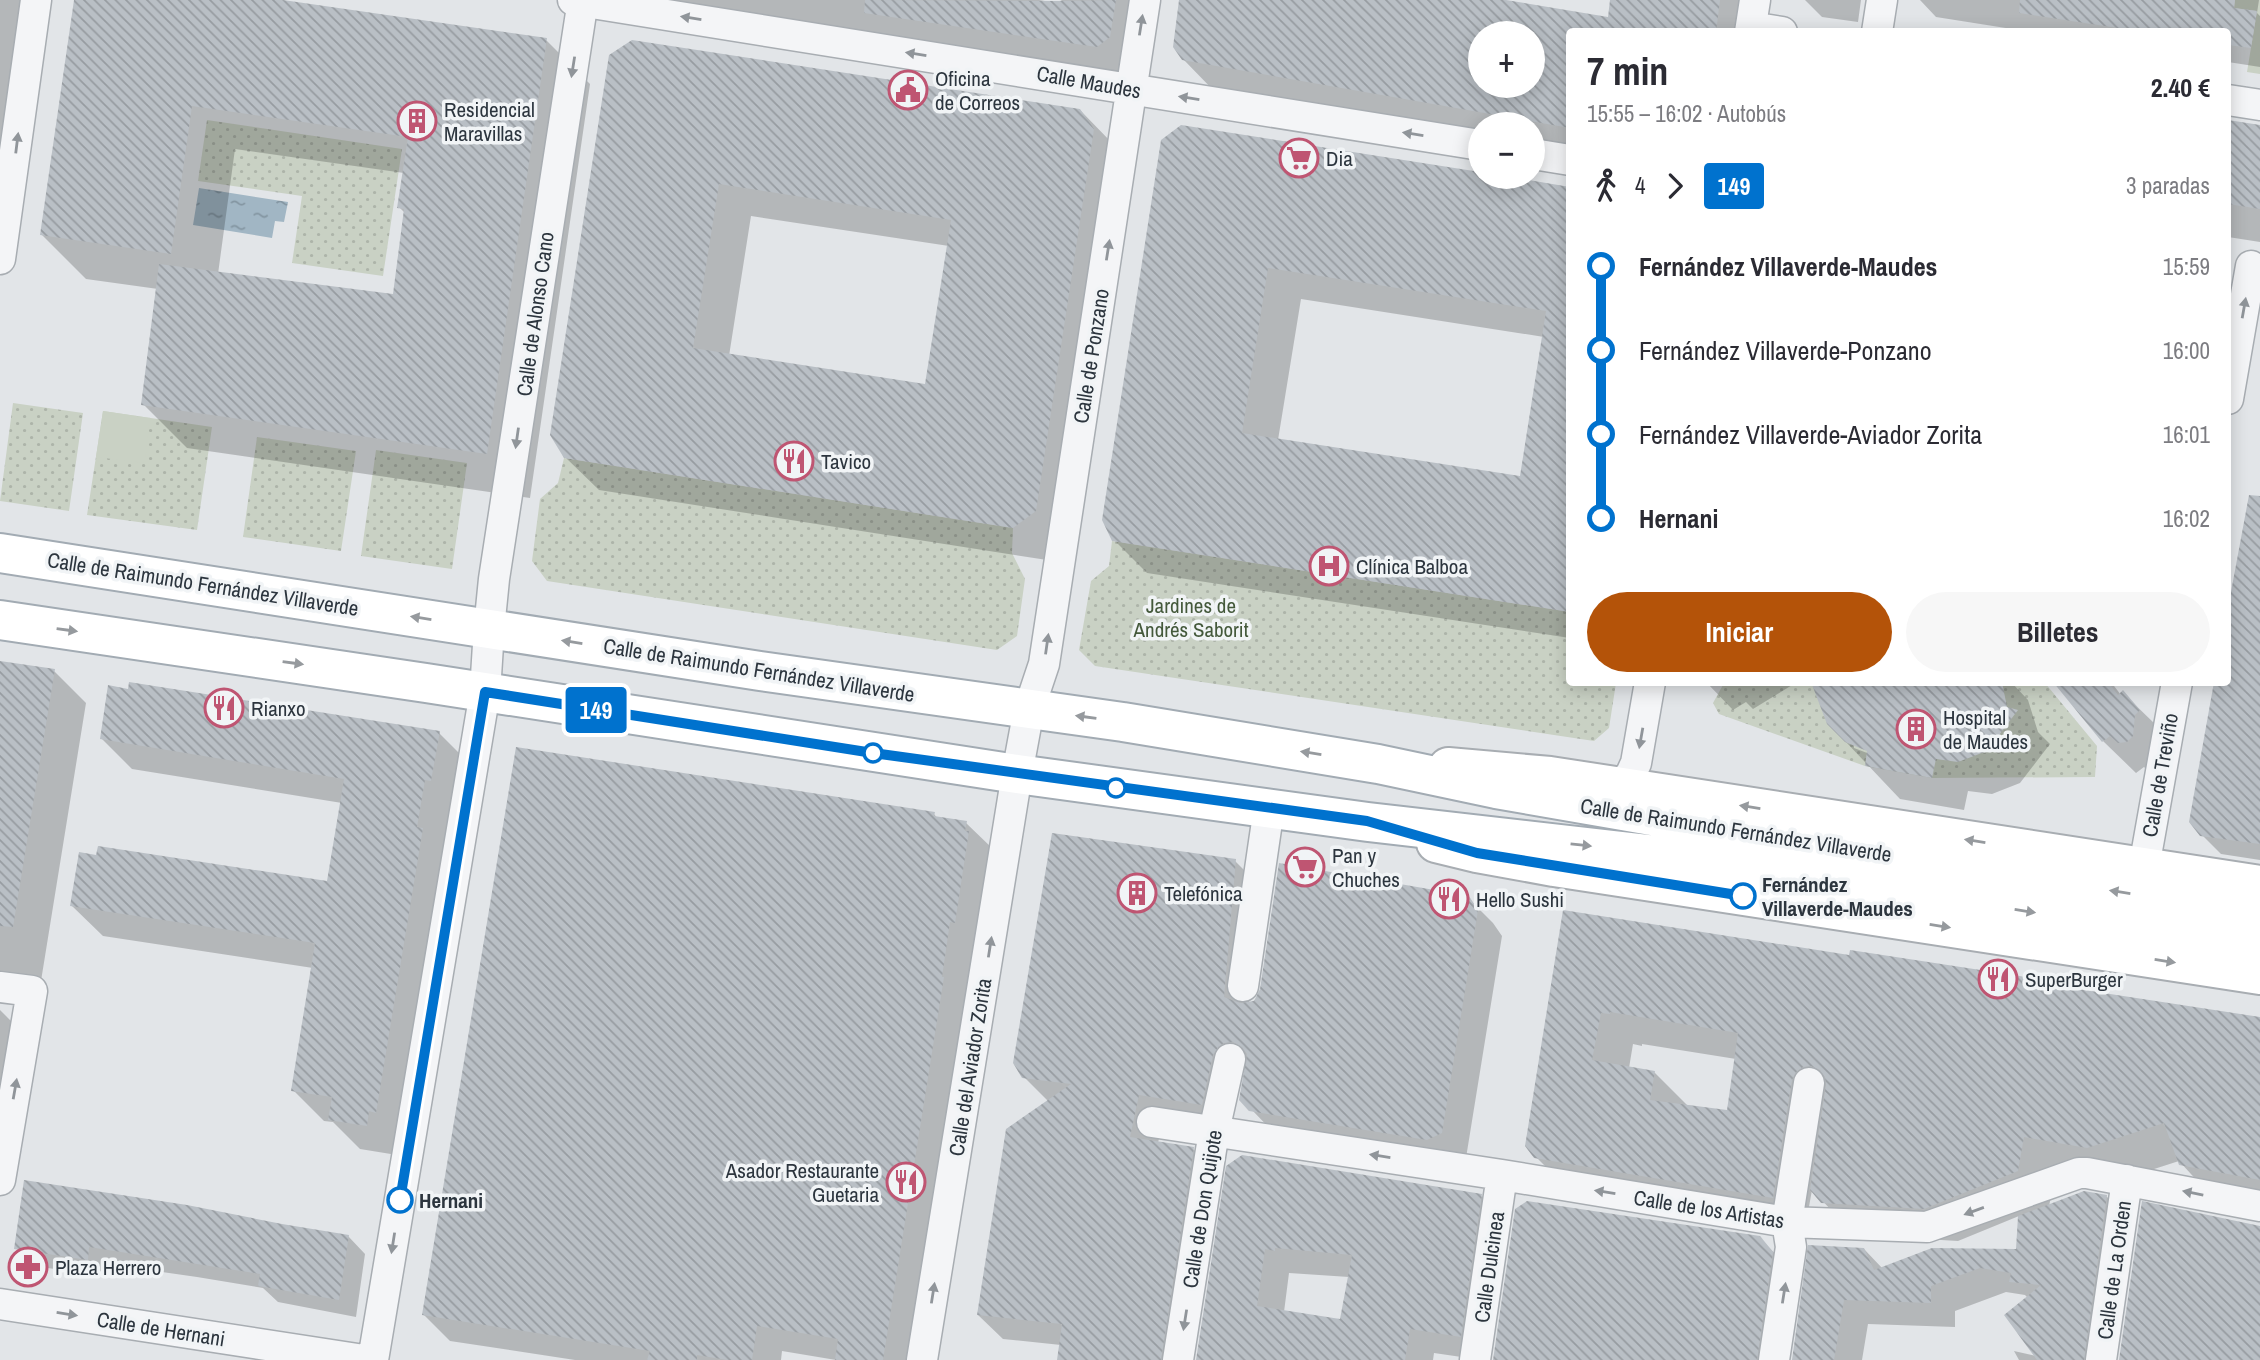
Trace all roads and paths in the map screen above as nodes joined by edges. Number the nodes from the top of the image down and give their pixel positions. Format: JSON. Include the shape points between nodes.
{"nodes":[{"id":1,"x":36,"y":0,"type":"edge"},
{"id":2,"x":580,"y":0,"type":"edge"},
{"id":3,"x":1145,"y":0,"type":"edge"},
{"id":4,"x":1882,"y":0,"type":"edge"},
{"id":5,"x":1752,"y":19,"type":"edge"},
{"id":6,"x":1773,"y":28,"type":"edge"},
{"id":7,"x":1878,"y":28,"type":"edge"},
{"id":8,"x":1131,"y":89,"type":"junction"},
{"id":9,"x":2231,"y":100,"type":"edge"},
{"id":10,"x":2260,"y":105,"type":"edge"},
{"id":11,"x":1468,"y":143,"type":"edge"},
{"id":12,"x":1545,"y":156,"type":"edge"},
{"id":13,"x":1566,"y":159,"type":"edge"},
{"id":14,"x":0,"y":259,"type":"edge"},
{"id":15,"x":2246,"y":266,"type":"edge"},
{"id":16,"x":2231,"y":377,"type":"edge"},
{"id":17,"x":0,"y":553,"type":"edge"},
{"id":18,"x":0,"y":620,"type":"edge"},
{"id":19,"x":488,"y":629,"type":"junction"},
{"id":20,"x":1649,"y":686,"type":"edge"},
{"id":21,"x":2176,"y":686,"type":"edge"},
{"id":22,"x":485,"y":692,"type":"junction"},
{"id":23,"x":1029,"y":709,"type":"junction"},
{"id":24,"x":1378,"y":764,"type":"junction"},
{"id":25,"x":1017,"y":774,"type":"junction"},
{"id":26,"x":1618,"y":786,"type":"junction"},
{"id":27,"x":1269,"y":808,"type":"junction"},
{"id":28,"x":1367,"y":821,"type":"junction"},
{"id":29,"x":2144,"y":867,"type":"junction"},
{"id":30,"x":2260,"y":885,"type":"edge"},
{"id":31,"x":2260,"y":914,"type":"edge"},
{"id":32,"x":2260,"y":948,"type":"edge"},
{"id":33,"x":2260,"y":975,"type":"edge"},
{"id":34,"x":1242,"y":986,"type":"dead end"},
{"id":35,"x":0,"y":987,"type":"edge"},
{"id":36,"x":1230,"y":1059,"type":"dead end"},
{"id":37,"x":1809,"y":1083,"type":"dead end"},
{"id":38,"x":1152,"y":1122,"type":"dead end"},
{"id":39,"x":1214,"y":1131,"type":"junction"},
{"id":40,"x":1502,"y":1175,"type":"junction"},
{"id":41,"x":0,"y":1180,"type":"edge"},
{"id":42,"x":2127,"y":1180,"type":"junction"},
{"id":43,"x":2260,"y":1206,"type":"edge"},
{"id":44,"x":1787,"y":1222,"type":"junction"},
{"id":45,"x":0,"y":1304,"type":"edge"},
{"id":46,"x":364,"y":1360,"type":"edge"},
{"id":47,"x":373,"y":1360,"type":"edge"},
{"id":48,"x":922,"y":1360,"type":"edge"},
{"id":49,"x":1178,"y":1360,"type":"edge"},
{"id":50,"x":1475,"y":1360,"type":"edge"},
{"id":51,"x":1774,"y":1360,"type":"edge"},
{"id":52,"x":2101,"y":1360,"type":"edge"}],
"edges":[{"from":14,"to":1,"type":"street","one_way":true},
{"from":8,"to":2,"type":"street","name":"Calle Maudes","one_way":true},
{"from":2,"to":19,"type":"street","name":"Calle de Alonso Cano","one_way":true},
{"from":8,"to":3,"type":"street","name":"Calle de Ponzano","one_way":true},
{"from":4,"to":7,"type":"street"},
{"from":5,"to":6,"type":"street"},
{"from":11,"to":8,"type":"street","name":"Calle Maudes","one_way":true},
{"from":23,"to":8,"type":"street","name":"Calle de Ponzano","one_way":true,"via":[[1044,664]]},
{"from":9,"to":10,"type":"street"},
{"from":12,"to":13,"type":"street"},
{"from":16,"to":15,"type":"street","one_way":true},
{"from":19,"to":17,"type":"main road","name":"Calle de Raimundo Fernández Villaverde","one_way":true},
{"from":18,"to":22,"type":"main road","name":"Calle de Raimundo Fernández Villaverde","one_way":true},
{"from":19,"to":22,"type":"street"},
{"from":23,"to":19,"type":"main road","name":"Calle de Raimundo Fernández Villaverde","one_way":true},
{"from":20,"to":26,"type":"street","one_way":true,"via":[[1636,763]]},
{"from":21,"to":29,"type":"street","name":"Calle de Treviño"},
{"from":22,"to":25,"type":"main road","name":"Calle de Raimundo Fernández Villaverde"},
{"from":22,"to":47,"type":"street","one_way":true},
{"from":24,"to":23,"type":"main road","name":"Calle de Raimundo Fernández Villaverde","one_way":true},
{"from":23,"to":25,"type":"street"},
{"from":24,"to":26,"type":"main road","name":"Calle de Raimundo Fernández Villaverde","via":[[1511,771]]},
{"from":31,"to":24,"type":"main road","name":"Calle de Raimundo Fernández Villaverde","one_way":true,"via":[[1756,834]]},
{"from":25,"to":27,"type":"main road","name":"Calle de Raimundo Fernández Villaverde"},
{"from":48,"to":25,"type":"street","name":"Calle del Aviador Zorita","one_way":true},
{"from":29,"to":26,"type":"main road","name":"Calle de Raimundo Fernández Villaverde","one_way":true},
{"from":27,"to":28,"type":"main road","name":"Calle de Raimundo Fernández Villaverde"},
{"from":27,"to":34,"type":"street"},
{"from":28,"to":32,"type":"main road","name":"Calle de Raimundo Fernández Villaverde","one_way":true,"via":[[1673,857]]},
{"from":28,"to":33,"type":"main road","name":"Calle de Raimundo Fernández Villaverde","one_way":true,"via":[[1455,849],[1501,858]]},
{"from":29,"to":30,"type":"main road","name":"Calle de Raimundo Fernández Villaverde"},
{"from":41,"to":35,"type":"street","one_way":true,"via":[[32,991]]},
{"from":36,"to":39,"type":"street","name":"Calle de Don Quijote"},
{"from":37,"to":44,"type":"street"},
{"from":38,"to":39,"type":"street","name":"Calle de los Artistas"},
{"from":40,"to":39,"type":"street","name":"Calle de los Artistas","one_way":true},
{"from":39,"to":49,"type":"street","name":"Calle de Don Quijote","one_way":true},
{"from":44,"to":40,"type":"street","name":"Calle de los Artistas","one_way":true},
{"from":40,"to":50,"type":"street","name":"Calle Dulcinea"},
{"from":43,"to":42,"type":"street","name":"Calle de los Artistas","one_way":true},
{"from":42,"to":44,"type":"street","name":"Calle de los Artistas","one_way":true,"via":[[2079,1173],[1927,1227]]},
{"from":42,"to":52,"type":"street","name":"Calle de La Orden"},
{"from":51,"to":44,"type":"street","one_way":true,"via":[[1791,1247]]},
{"from":45,"to":46,"type":"street","name":"Calle de Hernani","one_way":true}]}
